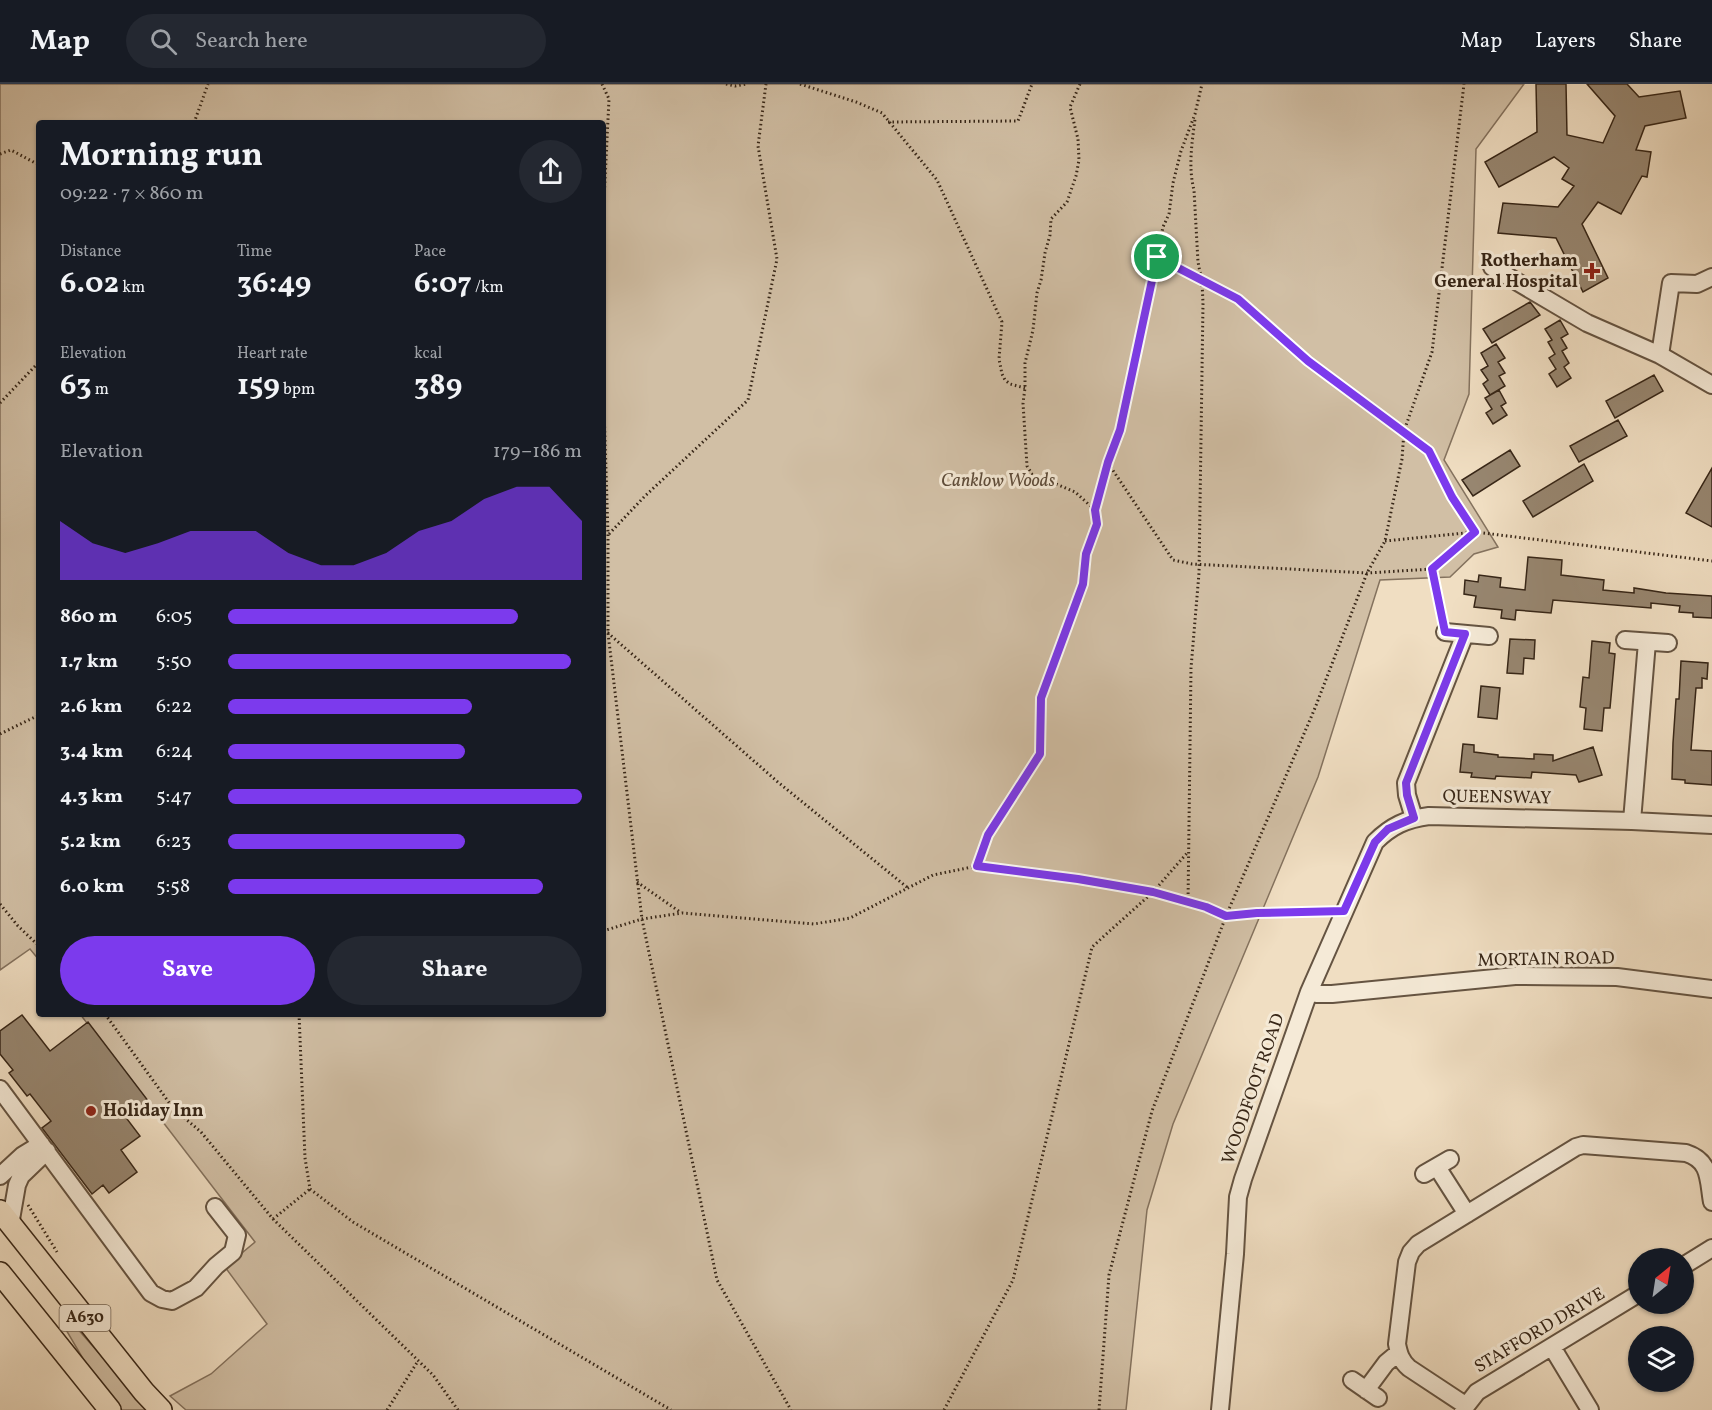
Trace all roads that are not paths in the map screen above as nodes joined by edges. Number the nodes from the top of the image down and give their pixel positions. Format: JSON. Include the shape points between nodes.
{"nodes":[{"id":1,"x":1492,"y":267,"type":"dead end"},
{"id":2,"x":1712,"y":277,"type":"edge"},
{"id":3,"x":1660,"y":356,"type":"junction"},
{"id":4,"x":1712,"y":385,"type":"edge"},
{"id":5,"x":1445,"y":632,"type":"road end"},
{"id":6,"x":1465,"y":634,"type":"junction"},
{"id":7,"x":1489,"y":636,"type":"dead end"},
{"id":8,"x":1625,"y":640,"type":"dead end"},
{"id":9,"x":1647,"y":642,"type":"junction"},
{"id":10,"x":1668,"y":644,"type":"dead end"},
{"id":11,"x":1414,"y":818,"type":"junction"},
{"id":12,"x":1632,"y":821,"type":"junction"},
{"id":13,"x":1712,"y":825,"type":"edge"},
{"id":14,"x":1712,"y":989,"type":"edge"},
{"id":15,"x":1309,"y":992,"type":"junction"},
{"id":16,"x":0,"y":1089,"type":"edge"},
{"id":17,"x":44,"y":1148,"type":"junction"},
{"id":18,"x":1437,"y":1167,"type":"dead end"},
{"id":19,"x":0,"y":1176,"type":"edge"},
{"id":20,"x":1712,"y":1202,"type":"edge"},
{"id":21,"x":215,"y":1207,"type":"dead end"},
{"id":22,"x":1467,"y":1214,"type":"junction"},
{"id":23,"x":5,"y":1218,"type":"edge"},
{"id":24,"x":1712,"y":1248,"type":"edge"},
{"id":25,"x":1694,"y":1259,"type":"edge"},
{"id":26,"x":0,"y":1273,"type":"edge"},
{"id":27,"x":1628,"y":1300,"type":"edge"},
{"id":28,"x":1552,"y":1347,"type":"junction"},
{"id":29,"x":1398,"y":1353,"type":"junction"},
{"id":30,"x":1365,"y":1389,"type":"dead end"},
{"id":31,"x":1464,"y":1408,"type":"edge"},
{"id":32,"x":110,"y":1410,"type":"edge"},
{"id":33,"x":161,"y":1410,"type":"edge"},
{"id":34,"x":1220,"y":1410,"type":"edge"},
{"id":35,"x":1590,"y":1410,"type":"edge"}],
"edges":[{"from":1,"to":3,"type":"street","via":[[1587,323]]},
{"from":2,"to":3,"type":"street","via":[[1697,284],[1671,283]]},
{"from":3,"to":4,"type":"street"},
{"from":5,"to":6,"type":"street"},
{"from":6,"to":7,"type":"street"},
{"from":6,"to":11,"type":"street","via":[[1406,783]]},
{"from":8,"to":9,"type":"street"},
{"from":9,"to":10,"type":"street"},
{"from":9,"to":12,"type":"street"},
{"from":11,"to":12,"type":"street","name":"QUEENSWAY"},
{"from":11,"to":15,"type":"street","name":"WOODFOOT ROAD","via":[[1388,829],[1375,842]]},
{"from":12,"to":13,"type":"street","name":"QUEENSWAY"},
{"from":14,"to":15,"type":"street","name":"MORTAIN ROAD","via":[[1617,977],[1515,976],[1332,994]]},
{"from":15,"to":34,"type":"street","name":"WOODFOOT ROAD","via":[[1238,1197]]},
{"from":16,"to":17,"type":"street"},
{"from":17,"to":19,"type":"street","via":[[23,1155]]},
{"from":17,"to":21,"type":"street","via":[[151,1293],[162,1299],[172,1301],[196,1288],[233,1252],[237,1235]]},
{"from":17,"to":23,"type":"street","via":[[21,1176]]},
{"from":18,"to":22,"type":"street"},
{"from":20,"to":22,"type":"street","via":[[1708,1172],[1696,1156],[1592,1144],[1576,1147]]},
{"from":22,"to":29,"type":"street","via":[[1411,1252]]},
{"from":23,"to":33,"type":"main road","number":"A630"},
{"from":24,"to":25,"type":"street"},
{"from":26,"to":32,"type":"main road","number":"A630"},
{"from":27,"to":28,"type":"street","name":"STAFFORD DRIVE"},
{"from":28,"to":31,"type":"street","name":"STAFFORD DRIVE","via":[[1477,1392]]},
{"from":28,"to":35,"type":"street"},
{"from":29,"to":30,"type":"street"},
{"from":29,"to":31,"type":"street","via":[[1408,1368]]}]}
